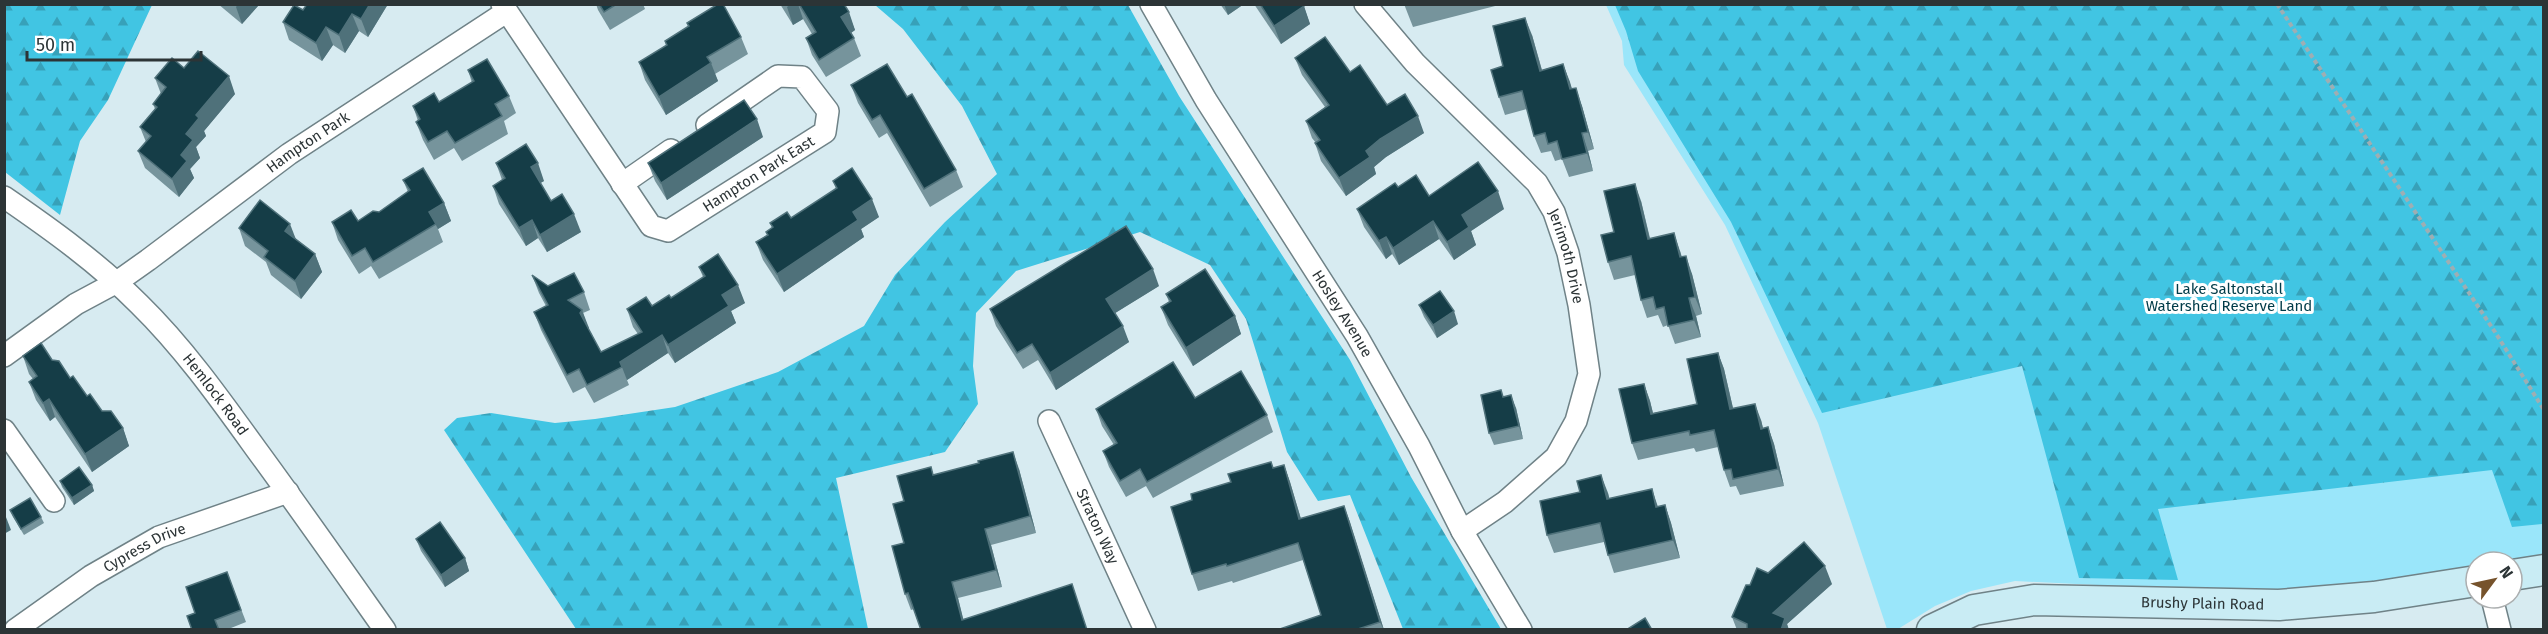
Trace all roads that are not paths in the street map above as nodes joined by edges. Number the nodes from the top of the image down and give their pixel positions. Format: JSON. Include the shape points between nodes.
{"nodes":[{"id":1,"x":1151,"y":4,"type":"edge"},
{"id":2,"x":1365,"y":4,"type":"edge"},
{"id":3,"x":504,"y":8,"type":"edge"},
{"id":4,"x":622,"y":184,"type":"junction"},
{"id":5,"x":4,"y":197,"type":"edge"},
{"id":6,"x":117,"y":282,"type":"junction"},
{"id":7,"x":4,"y":356,"type":"edge"},
{"id":8,"x":1049,"y":421,"type":"dead end"},
{"id":9,"x":4,"y":430,"type":"edge"},
{"id":10,"x":288,"y":492,"type":"junction"},
{"id":11,"x":54,"y":501,"type":"dead end"},
{"id":12,"x":1462,"y":531,"type":"junction"},
{"id":13,"x":2544,"y":570,"type":"edge"},
{"id":14,"x":2524,"y":573,"type":"edge"},
{"id":15,"x":2464,"y":583,"type":"edge"},
{"id":16,"x":2495,"y":610,"type":"edge"},
{"id":17,"x":15,"y":630,"type":"edge"},
{"id":18,"x":386,"y":630,"type":"edge"},
{"id":19,"x":1145,"y":630,"type":"edge"},
{"id":20,"x":1521,"y":630,"type":"edge"},
{"id":21,"x":1932,"y":630,"type":"edge"},
{"id":22,"x":2500,"y":630,"type":"edge"}],
"edges":[{"from":1,"to":12,"type":"street","name":"Hosley Avenue","via":[[1206,100],[1357,336]]},
{"from":2,"to":12,"type":"street","name":"Jerimoth Drive","via":[[1415,63],[1537,183],[1554,212],[1579,305],[1589,374],[1576,421],[1556,457],[1505,502]]},
{"from":3,"to":4,"type":"street","name":"Hampton Park East"},
{"from":3,"to":6,"type":"street","name":"Hampton Park","via":[[289,153]]},
{"from":4,"to":4,"type":"street","name":"Hampton Park East","via":[[651,226],[668,231],[825,132],[828,111],[802,77],[778,76]]},
{"from":5,"to":6,"type":"street","name":"Hemlock Road","via":[[48,226]]},
{"from":6,"to":7,"type":"street","name":"Hampton Park","via":[[76,304]]},
{"from":6,"to":10,"type":"street","name":"Hemlock Road","via":[[191,362]]},
{"from":8,"to":19,"type":"street","name":"Straton Way"},
{"from":9,"to":11,"type":"street"},
{"from":10,"to":17,"type":"street","name":"Cypress Drive","via":[[159,537],[91,576]]},
{"from":10,"to":18,"type":"street","name":"Hemlock Road"},
{"from":12,"to":20,"type":"street","name":"Hosley Avenue"},
{"from":13,"to":14,"type":"main road"},
{"from":15,"to":21,"type":"main road","name":"Brushy Plain Road","via":[[2374,597],[2279,605],[2034,600],[1974,610]]},
{"from":16,"to":22,"type":"street"}]}
